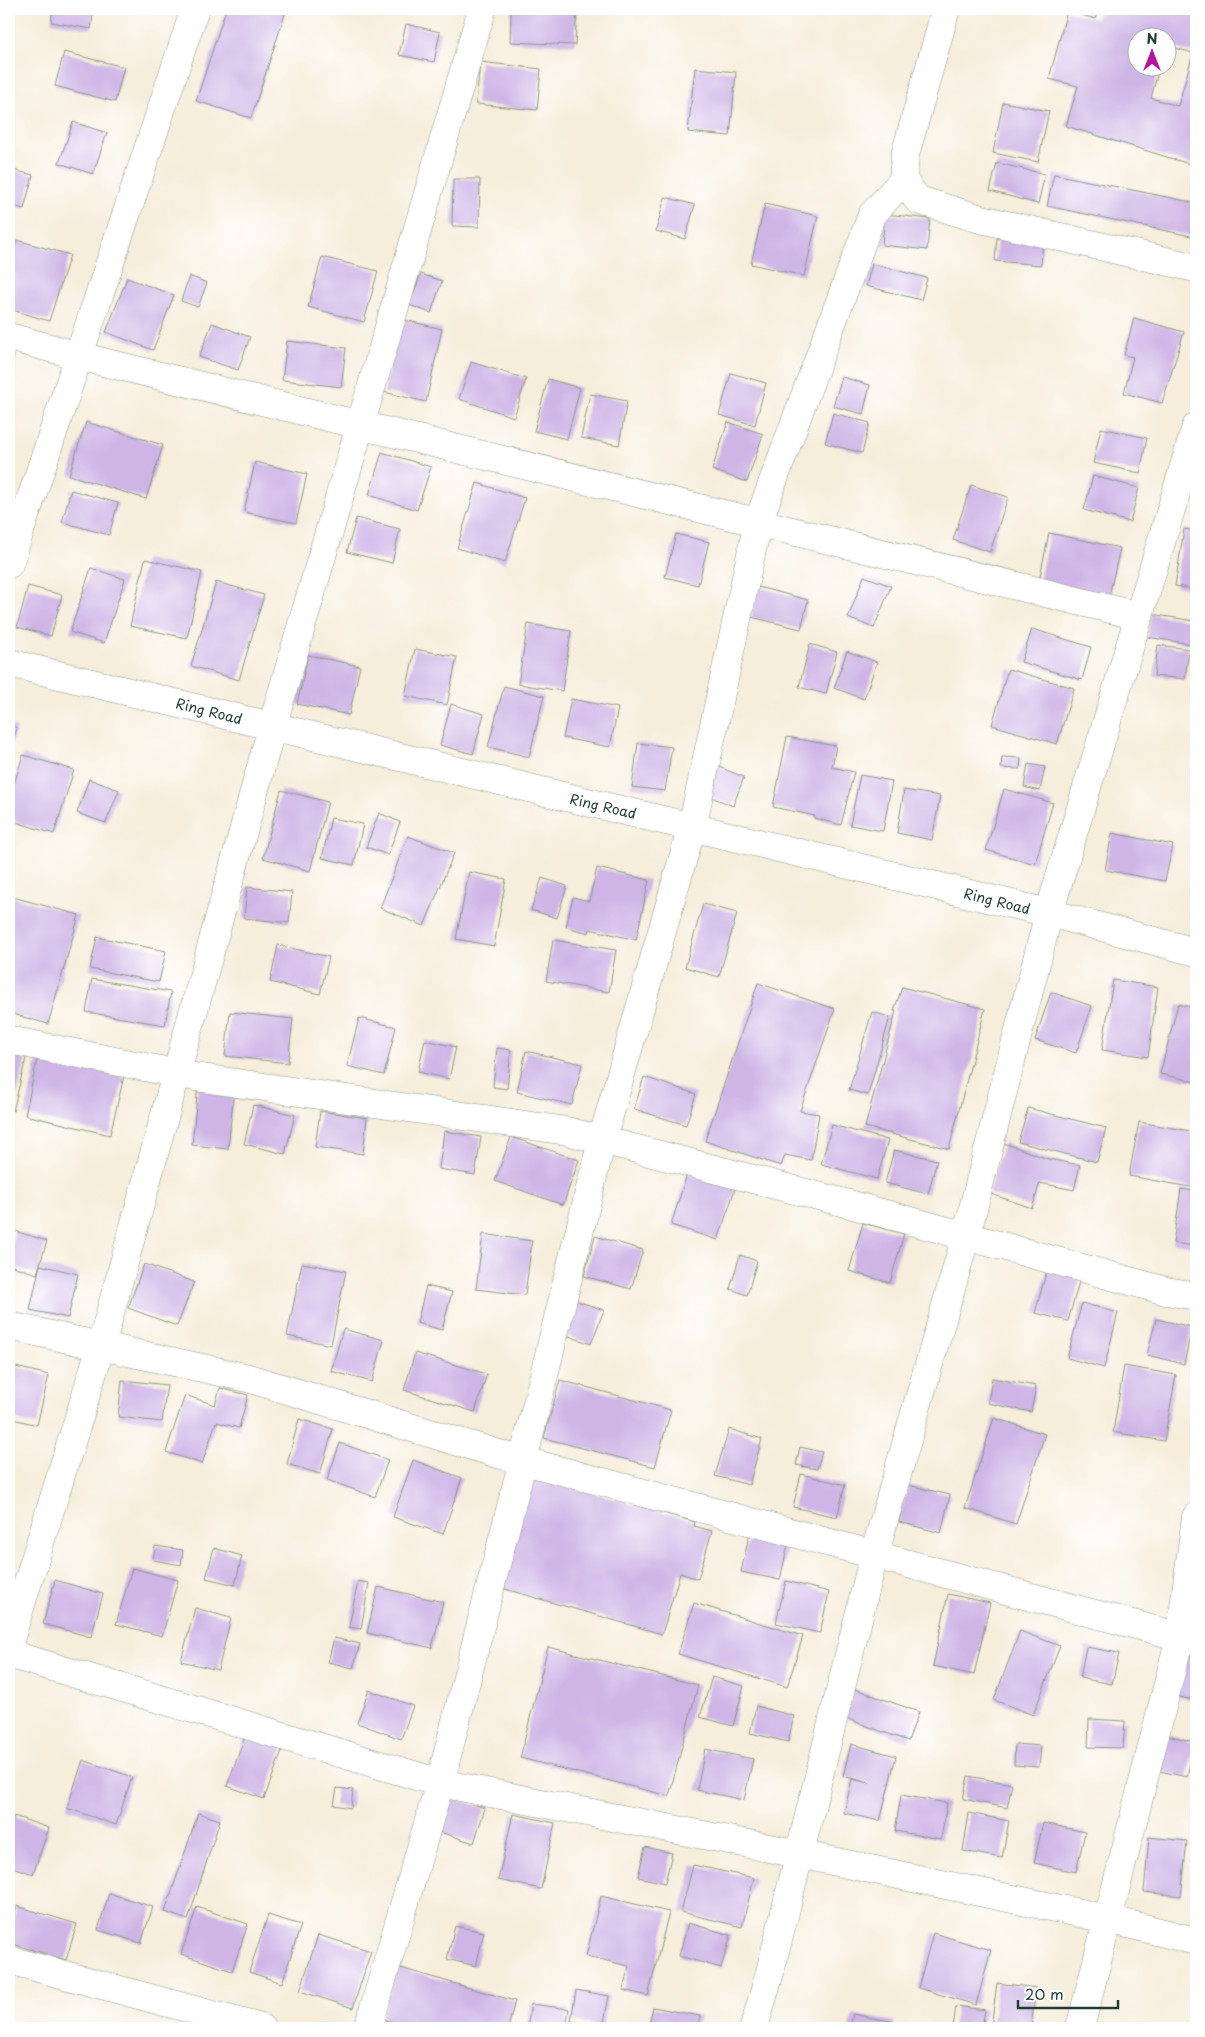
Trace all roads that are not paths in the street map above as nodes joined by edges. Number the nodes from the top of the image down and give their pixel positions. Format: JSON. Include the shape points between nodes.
{"nodes":[{"id":1,"x":195,"y":9,"type":"edge"},
{"id":2,"x":482,"y":9,"type":"edge"},
{"id":3,"x":946,"y":9,"type":"edge"},
{"id":4,"x":903,"y":180,"type":"junction"},
{"id":5,"x":1196,"y":268,"type":"edge"},
{"id":6,"x":9,"y":337,"type":"edge"},
{"id":7,"x":78,"y":356,"type":"junction"},
{"id":8,"x":360,"y":426,"type":"junction"},
{"id":9,"x":1196,"y":427,"type":"edge"},
{"id":10,"x":758,"y":522,"type":"junction"},
{"id":11,"x":9,"y":564,"type":"edge"},
{"id":12,"x":1139,"y":616,"type":"junction"},
{"id":13,"x":9,"y":663,"type":"edge"},
{"id":14,"x":272,"y":727,"type":"junction"},
{"id":15,"x":692,"y":827,"type":"junction"},
{"id":16,"x":1049,"y":914,"type":"junction"},
{"id":17,"x":1196,"y":952,"type":"edge"},
{"id":18,"x":9,"y":1040,"type":"edge"},
{"id":19,"x":177,"y":1073,"type":"junction"},
{"id":20,"x":602,"y":1140,"type":"junction"},
{"id":21,"x":966,"y":1236,"type":"junction"},
{"id":22,"x":1196,"y":1296,"type":"edge"},
{"id":23,"x":9,"y":1326,"type":"edge"},
{"id":24,"x":101,"y":1346,"type":"junction"},
{"id":25,"x":523,"y":1460,"type":"junction"},
{"id":26,"x":1196,"y":1517,"type":"edge"},
{"id":27,"x":874,"y":1555,"type":"junction"},
{"id":28,"x":1188,"y":1639,"type":"edge"},
{"id":29,"x":9,"y":1643,"type":"edge"},
{"id":30,"x":9,"y":1654,"type":"edge"},
{"id":31,"x":440,"y":1783,"type":"junction"},
{"id":32,"x":800,"y":1854,"type":"junction"},
{"id":33,"x":1108,"y":1919,"type":"junction"},
{"id":34,"x":1196,"y":1941,"type":"edge"},
{"id":35,"x":9,"y":1960,"type":"edge"},
{"id":36,"x":261,"y":2028,"type":"edge"},
{"id":37,"x":368,"y":2028,"type":"edge"},
{"id":38,"x":754,"y":2028,"type":"edge"},
{"id":39,"x":1080,"y":2028,"type":"edge"}],
"edges":[{"from":1,"to":7,"type":"main road"},
{"from":2,"to":8,"type":"main road"},
{"from":3,"to":4,"type":"main road","via":[[905,155]]},
{"from":4,"to":5,"type":"main road","via":[[918,200],[963,214]]},
{"from":4,"to":10,"type":"main road","via":[[872,215]]},
{"from":6,"to":7,"type":"main road"},
{"from":7,"to":8,"type":"main road"},
{"from":7,"to":11,"type":"main road"},
{"from":8,"to":10,"type":"main road"},
{"from":8,"to":14,"type":"main road"},
{"from":9,"to":12,"type":"main road"},
{"from":10,"to":12,"type":"main road"},
{"from":10,"to":15,"type":"main road"},
{"from":12,"to":16,"type":"main road"},
{"from":13,"to":14,"type":"main road","name":"Ring Road"},
{"from":14,"to":15,"type":"main road","name":"Ring Road"},
{"from":14,"to":19,"type":"main road"},
{"from":15,"to":16,"type":"main road","name":"Ring Road"},
{"from":15,"to":20,"type":"main road"},
{"from":16,"to":17,"type":"main road","name":"Ring Road"},
{"from":16,"to":21,"type":"main road"},
{"from":18,"to":19,"type":"main road"},
{"from":19,"to":20,"type":"main road","via":[[567,1131]]},
{"from":19,"to":24,"type":"main road"},
{"from":20,"to":21,"type":"main road"},
{"from":20,"to":25,"type":"main road"},
{"from":21,"to":22,"type":"main road","via":[[1166,1291]]},
{"from":21,"to":27,"type":"main road"},
{"from":23,"to":24,"type":"main road"},
{"from":24,"to":25,"type":"main road","via":[[248,1378]]},
{"from":24,"to":29,"type":"main road"},
{"from":25,"to":27,"type":"main road"},
{"from":25,"to":31,"type":"main road"},
{"from":26,"to":28,"type":"main road"},
{"from":27,"to":28,"type":"main road"},
{"from":27,"to":32,"type":"main road"},
{"from":28,"to":33,"type":"main road"},
{"from":30,"to":31,"type":"main road"},
{"from":31,"to":32,"type":"main road"},
{"from":31,"to":37,"type":"main road"},
{"from":32,"to":33,"type":"main road"},
{"from":32,"to":38,"type":"main road"},
{"from":33,"to":34,"type":"main road"},
{"from":33,"to":39,"type":"main road"},
{"from":35,"to":36,"type":"main road"}]}
